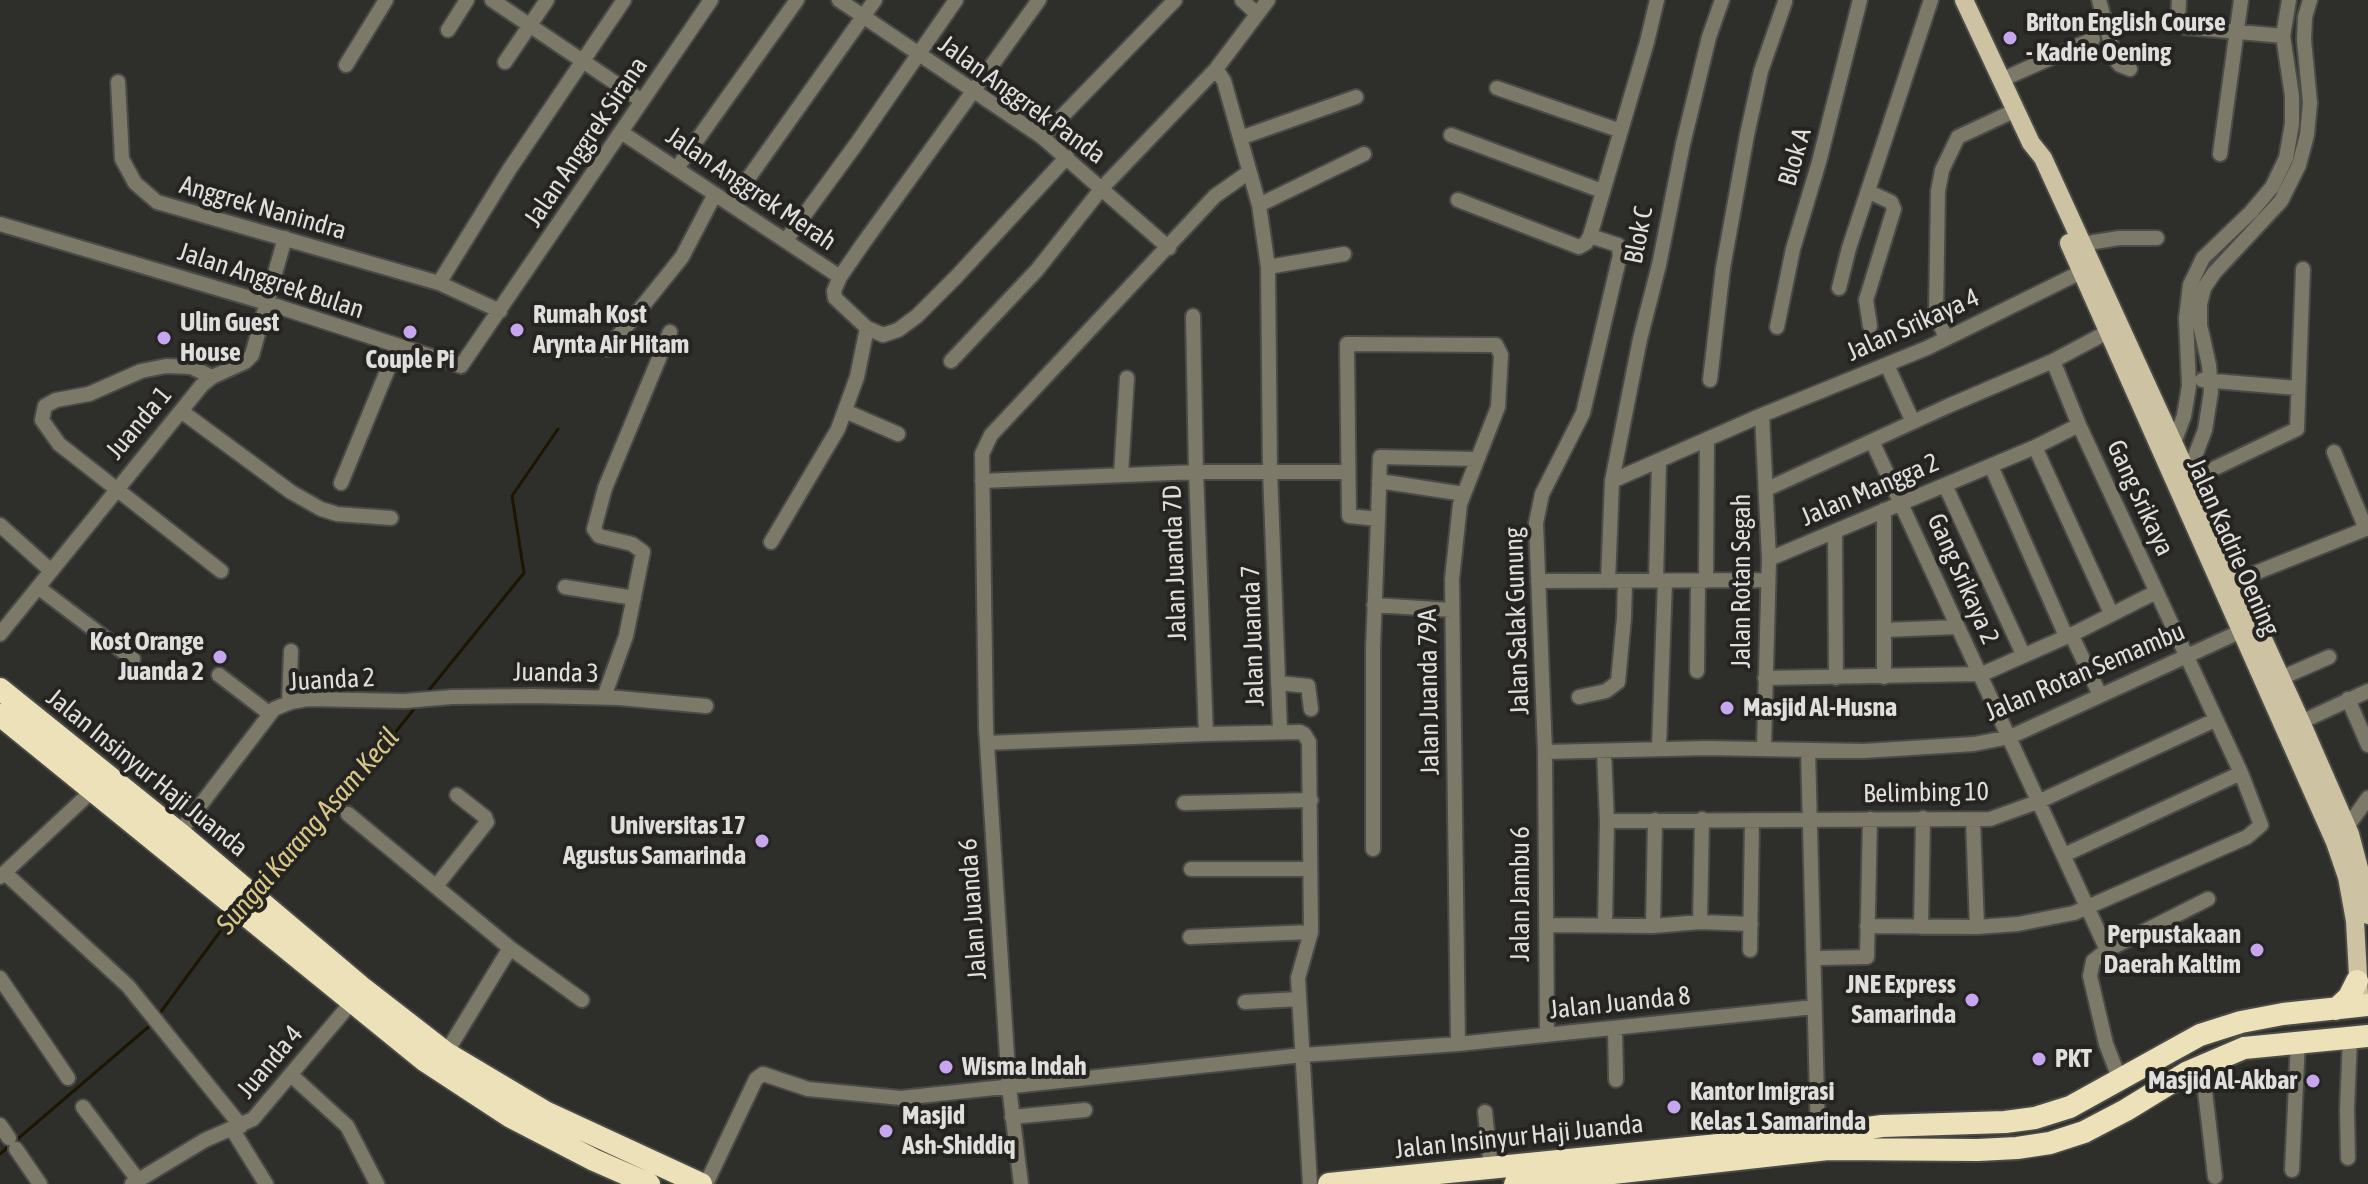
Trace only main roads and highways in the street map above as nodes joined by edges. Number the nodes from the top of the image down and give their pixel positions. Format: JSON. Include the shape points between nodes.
{"nodes":[{"id":1,"x":1964,"y":0,"type":"edge"},
{"id":2,"x":2031,"y":143,"type":"junction"},
{"id":3,"x":2114,"y":329,"type":"junction"},
{"id":4,"x":2249,"y":628,"type":"junction"},
{"id":5,"x":0,"y":689,"type":"edge"},
{"id":6,"x":0,"y":715,"type":"edge"},
{"id":7,"x":215,"y":876,"type":"junction"},
{"id":8,"x":2368,"y":915,"type":"edge"},
{"id":9,"x":266,"y":920,"type":"junction"},
{"id":10,"x":2357,"y":981,"type":"junction"},
{"id":11,"x":2336,"y":1009,"type":"junction"},
{"id":12,"x":2366,"y":1011,"type":"edge"},
{"id":13,"x":2360,"y":1038,"type":"edge"},
{"id":14,"x":1825,"y":1139,"type":"junction"},
{"id":15,"x":598,"y":1150,"type":"junction"},
{"id":16,"x":1544,"y":1177,"type":"edge"},
{"id":17,"x":1579,"y":1181,"type":"edge"},
{"id":18,"x":649,"y":1184,"type":"edge"},
{"id":19,"x":704,"y":1184,"type":"edge"},
{"id":20,"x":1329,"y":1184,"type":"edge"},
{"id":21,"x":1515,"y":1184,"type":"edge"}],
"edges":[{"from":1,"to":2,"type":"main road","name":"Jalan Kadrie Oening"},
{"from":2,"to":3,"type":"main road","name":"Jalan Kadrie Oening","via":[[2082,244]]},
{"from":2,"to":3,"type":"main road","name":"Jalan Kadrie Oening","via":[[2081,272]]},
{"from":3,"to":4,"type":"main road","name":"Jalan Kadrie Oening","via":[[2166,462]]},
{"from":3,"to":4,"type":"main road","name":"Jalan Kadrie Oening","via":[[2188,474],[2235,581]]},
{"from":4,"to":8,"type":"main road","name":"Jalan Kadrie Oening","via":[[2281,678],[2347,827]]},
{"from":4,"to":10,"type":"main road","name":"Jalan Kadrie Oening","via":[[2347,877]]},
{"from":5,"to":7,"type":"highway","name":"Jalan Insinyur Haji Juanda","via":[[179,833]]},
{"from":6,"to":7,"type":"highway","name":"Jalan Insinyur Haji Juanda","via":[[93,790]]},
{"from":7,"to":9,"type":"highway","name":"Jalan Insinyur Haji Juanda"},
{"from":9,"to":15,"type":"highway","name":"Jalan Insinyur Haji Juanda","via":[[446,1053]]},
{"from":9,"to":15,"type":"highway","name":"Jalan Insinyur Haji Juanda","via":[[351,1003],[424,1060],[492,1106]]},
{"from":10,"to":11,"type":"highway"},
{"from":10,"to":12,"type":"main road","name":"Jalan Kadrie Oening"},
{"from":11,"to":12,"type":"highway","name":"Jalan Insinyur Haji Juanda"},
{"from":11,"to":14,"type":"highway","name":"Jalan Insinyur Haji Juanda","via":[[2241,1022],[2200,1035],[2070,1107],[2035,1118],[1882,1126]]},
{"from":12,"to":14,"type":"highway","via":[[2215,1044],[2063,1127],[2004,1135]]},
{"from":13,"to":14,"type":"highway","name":"Jalan Insinyur Haji Juanda","via":[[2244,1048],[2202,1065],[2098,1125],[2050,1143],[1978,1150]]},
{"from":14,"to":16,"type":"highway","name":"Jalan Insinyur Haji Juanda"},
{"from":14,"to":17,"type":"highway","name":"Jalan Insinyur Haji Juanda"},
{"from":15,"to":18,"type":"highway","name":"Jalan Insinyur Haji Juanda"},
{"from":15,"to":19,"type":"highway","name":"Jalan Insinyur Haji Juanda"},
{"from":16,"to":17,"type":"highway","name":"Jalan Insinyur Haji Juanda"},
{"from":16,"to":20,"type":"highway","name":"Jalan Insinyur Haji Juanda","via":[[1491,1168]]},
{"from":16,"to":21,"type":"highway","name":"Jalan Insinyur Haji Juanda"}]}
